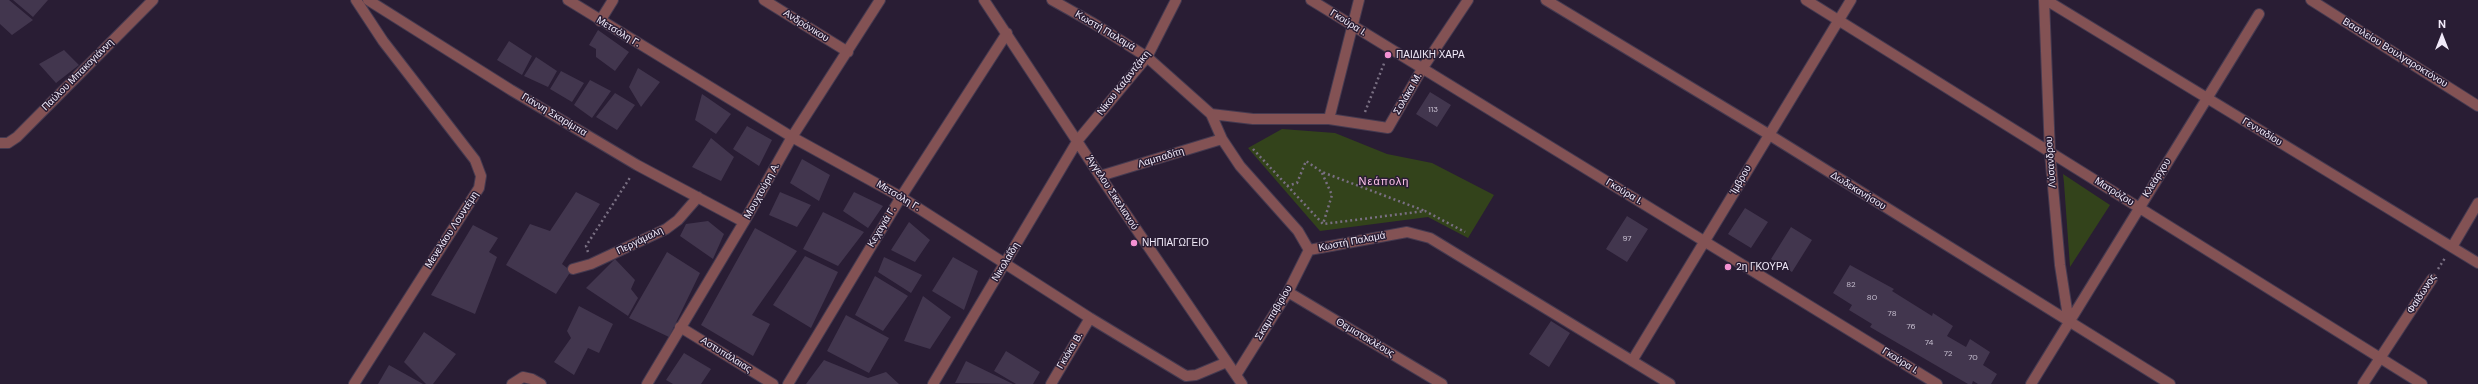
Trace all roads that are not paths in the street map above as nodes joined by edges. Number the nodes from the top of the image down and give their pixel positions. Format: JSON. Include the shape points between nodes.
{"nodes":[{"id":1,"x":153,"y":0,"type":"edge"},
{"id":2,"x":356,"y":0,"type":"edge"},
{"id":3,"x":368,"y":0,"type":"edge"},
{"id":4,"x":568,"y":0,"type":"edge"},
{"id":5,"x":613,"y":0,"type":"edge"},
{"id":6,"x":764,"y":0,"type":"edge"},
{"id":7,"x":880,"y":0,"type":"edge"},
{"id":8,"x":984,"y":0,"type":"edge"},
{"id":9,"x":1052,"y":0,"type":"edge"},
{"id":10,"x":1176,"y":0,"type":"edge"},
{"id":11,"x":1311,"y":0,"type":"edge"},
{"id":12,"x":1359,"y":0,"type":"edge"},
{"id":13,"x":1468,"y":0,"type":"edge"},
{"id":14,"x":1546,"y":0,"type":"edge"},
{"id":15,"x":1806,"y":0,"type":"edge"},
{"id":16,"x":1850,"y":0,"type":"edge"},
{"id":17,"x":2045,"y":0,"type":"edge"},
{"id":18,"x":2311,"y":0,"type":"edge"},
{"id":19,"x":2259,"y":14,"type":"dead end"},
{"id":20,"x":1838,"y":20,"type":"junction"},
{"id":21,"x":600,"y":21,"type":"junction"},
{"id":22,"x":1352,"y":26,"type":"junction"},
{"id":23,"x":1007,"y":33,"type":"junction"},
{"id":24,"x":848,"y":52,"type":"junction"},
{"id":25,"x":1147,"y":57,"type":"junction"},
{"id":26,"x":1422,"y":69,"type":"junction"},
{"id":27,"x":2207,"y":98,"type":"junction"},
{"id":28,"x":2478,"y":106,"type":"edge"},
{"id":29,"x":1211,"y":114,"type":"junction"},
{"id":30,"x":1329,"y":119,"type":"junction"},
{"id":31,"x":1768,"y":134,"type":"junction"},
{"id":32,"x":792,"y":137,"type":"junction"},
{"id":33,"x":1222,"y":139,"type":"junction"},
{"id":34,"x":1078,"y":140,"type":"junction"},
{"id":35,"x":0,"y":143,"type":"edge"},
{"id":36,"x":2050,"y":153,"type":"junction"},
{"id":37,"x":1100,"y":176,"type":"junction"},
{"id":38,"x":698,"y":197,"type":"junction"},
{"id":39,"x":901,"y":197,"type":"junction"},
{"id":40,"x":2478,"y":203,"type":"edge"},
{"id":41,"x":2139,"y":208,"type":"junction"},
{"id":42,"x":744,"y":222,"type":"junction"},
{"id":43,"x":1705,"y":241,"type":"junction"},
{"id":44,"x":2452,"y":247,"type":"junction"},
{"id":45,"x":1309,"y":250,"type":"junction"},
{"id":46,"x":2478,"y":263,"type":"edge"},
{"id":47,"x":1005,"y":264,"type":"junction"},
{"id":48,"x":573,"y":269,"type":"dead end"},
{"id":49,"x":2432,"y":279,"type":"road end"},
{"id":50,"x":1288,"y":292,"type":"junction"},
{"id":51,"x":1090,"y":318,"type":"junction"},
{"id":52,"x":2068,"y":323,"type":"junction"},
{"id":53,"x":680,"y":327,"type":"junction"},
{"id":54,"x":2381,"y":358,"type":"junction"},
{"id":55,"x":1632,"y":361,"type":"junction"},
{"id":56,"x":1227,"y":362,"type":"junction"},
{"id":57,"x":1236,"y":375,"type":"junction"},
{"id":58,"x":536,"y":381,"type":"edge"},
{"id":59,"x":1657,"y":381,"type":"edge"},
{"id":60,"x":354,"y":384,"type":"edge"},
{"id":61,"x":512,"y":384,"type":"edge"},
{"id":62,"x":647,"y":384,"type":"edge"},
{"id":63,"x":773,"y":384,"type":"edge"},
{"id":64,"x":788,"y":384,"type":"edge"},
{"id":65,"x":933,"y":384,"type":"edge"},
{"id":66,"x":1051,"y":384,"type":"edge"},
{"id":67,"x":1242,"y":384,"type":"edge"},
{"id":68,"x":1442,"y":384,"type":"edge"},
{"id":69,"x":1670,"y":384,"type":"edge"},
{"id":70,"x":1937,"y":384,"type":"edge"},
{"id":71,"x":2031,"y":384,"type":"edge"},
{"id":72,"x":2170,"y":384,"type":"edge"},
{"id":73,"x":2363,"y":384,"type":"edge"},
{"id":74,"x":2422,"y":384,"type":"edge"}],
"edges":[{"from":1,"to":35,"type":"street","name":"Παύλου Μπακογιάννη","via":[[17,137],[8,143]]},
{"from":2,"to":60,"type":"street","name":"Μενελάου Λουντέμη","via":[[383,41],[475,160],[481,176],[479,188]]},
{"from":3,"to":38,"type":"street","name":"Γιάννη Σκαρίμπα","via":[[511,90],[637,165]]},
{"from":4,"to":21,"type":"street","name":"Μετσόλη Γ."},
{"from":5,"to":21,"type":"street"},
{"from":6,"to":24,"type":"street","name":"Ανδρόνικου"},
{"from":7,"to":24,"type":"street","name":"Μουχτούρη Α."},
{"from":8,"to":23,"type":"street","name":"Άγγελου Σικελιανού"},
{"from":9,"to":25,"type":"street","name":"Κωστή Παλαμά"},
{"from":10,"to":25,"type":"street","name":"Νίκου Καζαντζάκη"},
{"from":11,"to":22,"type":"street","name":"Γκούρα Ι."},
{"from":12,"to":22,"type":"street"},
{"from":13,"to":26,"type":"street","name":"Σολάκα Μ."},
{"from":14,"to":31,"type":"street","name":"Δωδεκανήσου"},
{"from":15,"to":20,"type":"street","name":"Ματρόζου"},
{"from":16,"to":20,"type":"street","name":"Ίμβρου"},
{"from":17,"to":27,"type":"street","name":"Γενναδίου"},
{"from":17,"to":36,"type":"street","name":"Λύσανδρου"},
{"from":18,"to":28,"type":"street","name":"Βασιλείου Βουλγαροκτόνου"},
{"from":19,"to":27,"type":"street","name":"Κλεάρχου"},
{"from":20,"to":31,"type":"street","name":"Ίμβρου"},
{"from":20,"to":36,"type":"street","name":"Ματρόζου"},
{"from":21,"to":32,"type":"street","name":"Μετσόλη Γ."},
{"from":22,"to":26,"type":"street","name":"Γκούρα Ι."},
{"from":22,"to":30,"type":"street"},
{"from":23,"to":34,"type":"street","name":"Άγγελου Σικελιανού"},
{"from":23,"to":39,"type":"street","name":"Κεχαγιά Γ."},
{"from":24,"to":32,"type":"street","name":"Μουχτούρη Α."},
{"from":25,"to":29,"type":"street","name":"Κωστή Παλαμά"},
{"from":25,"to":34,"type":"street","name":"Νίκου Καζαντζάκη"},
{"from":26,"to":30,"type":"street","name":"Σολάκα Μ.","via":[[1388,128]]},
{"from":26,"to":43,"type":"street","name":"Γκούρα Ι."},
{"from":27,"to":41,"type":"street","name":"Κλεάρχου"},
{"from":27,"to":44,"type":"street","name":"Γενναδίου"},
{"from":29,"to":30,"type":"street","via":[[1252,119]]},
{"from":29,"to":33,"type":"street","name":"Κωστή Παλαμά"},
{"from":31,"to":43,"type":"street","name":"Ίμβρου"},
{"from":31,"to":52,"type":"street","name":"Δωδεκανήσου"},
{"from":32,"to":39,"type":"street","name":"Μετσόλη Γ."},
{"from":32,"to":42,"type":"street","name":"Μουχτούρη Α."},
{"from":33,"to":37,"type":"street","name":"Λαμπαδίτη"},
{"from":33,"to":45,"type":"street","name":"Κωστή Παλαμά","via":[[1240,166],[1298,232]]},
{"from":34,"to":37,"type":"street","name":"Άγγελου Σικελιανού"},
{"from":34,"to":47,"type":"street","name":"Νικολαΐδη"},
{"from":36,"to":41,"type":"street","name":"Ματρόζου"},
{"from":36,"to":52,"type":"street","name":"Λύσανδρου"},
{"from":37,"to":56,"type":"street","name":"Άγγελου Σικελιανού"},
{"from":38,"to":42,"type":"street","name":"Γιάννη Σκαρίμπα"},
{"from":38,"to":48,"type":"street","name":"Περγάμαλη","via":[[678,220],[666,229],[592,264]]},
{"from":39,"to":47,"type":"street","name":"Μετσόλη Γ."},
{"from":39,"to":64,"type":"street","name":"Κεχαγιά Γ."},
{"from":40,"to":44,"type":"street"},
{"from":41,"to":52,"type":"street","name":"Κλεάρχου"},
{"from":41,"to":54,"type":"street","name":"Ματρόζου"},
{"from":42,"to":53,"type":"street","name":"Μουχτούρη Α."},
{"from":43,"to":55,"type":"street","name":"Ίμβρου"},
{"from":43,"to":70,"type":"street","name":"Γκούρα Ι."},
{"from":44,"to":46,"type":"street","name":"Γενναδίου"},
{"from":45,"to":50,"type":"street","name":"Σκαμπαβιρίου"},
{"from":45,"to":55,"type":"street","name":"Κωστή Παλαμά","via":[[1407,232],[1430,238]]},
{"from":47,"to":51,"type":"street","name":"Μετσόλη Γ."},
{"from":47,"to":65,"type":"street","name":"Νικολαΐδη"},
{"from":49,"to":54,"type":"street","name":"Φαίδωνος"},
{"from":50,"to":57,"type":"street","name":"Σκαμπαβιρίου"},
{"from":50,"to":68,"type":"street","name":"Θεμιστοκλέους"},
{"from":51,"to":56,"type":"street","name":"Μετσόλη Γ.","via":[[1186,376],[1196,375]]},
{"from":51,"to":66,"type":"street","name":"Γκιόκα Β."},
{"from":52,"to":71,"type":"street","name":"Κλεάρχου"},
{"from":52,"to":72,"type":"street","name":"Δωδεκανήσου"},
{"from":53,"to":62,"type":"street","name":"Μουχτούρη Α."},
{"from":53,"to":63,"type":"street","name":"Αστυπάλαιας"},
{"from":54,"to":73,"type":"street","name":"Φαίδωνος"},
{"from":54,"to":74,"type":"street","name":"Ματρόζου"},
{"from":55,"to":59,"type":"street","name":"Κωστή Παλαμά"},
{"from":56,"to":57,"type":"street","name":"Άγγελου Σικελιανού"},
{"from":57,"to":67,"type":"street","name":"Άγγελου Σικελιανού"},
{"from":58,"to":61,"type":"street","via":[[523,377]]},
{"from":59,"to":69,"type":"street","name":"Κωστή Παλαμά"}]}
